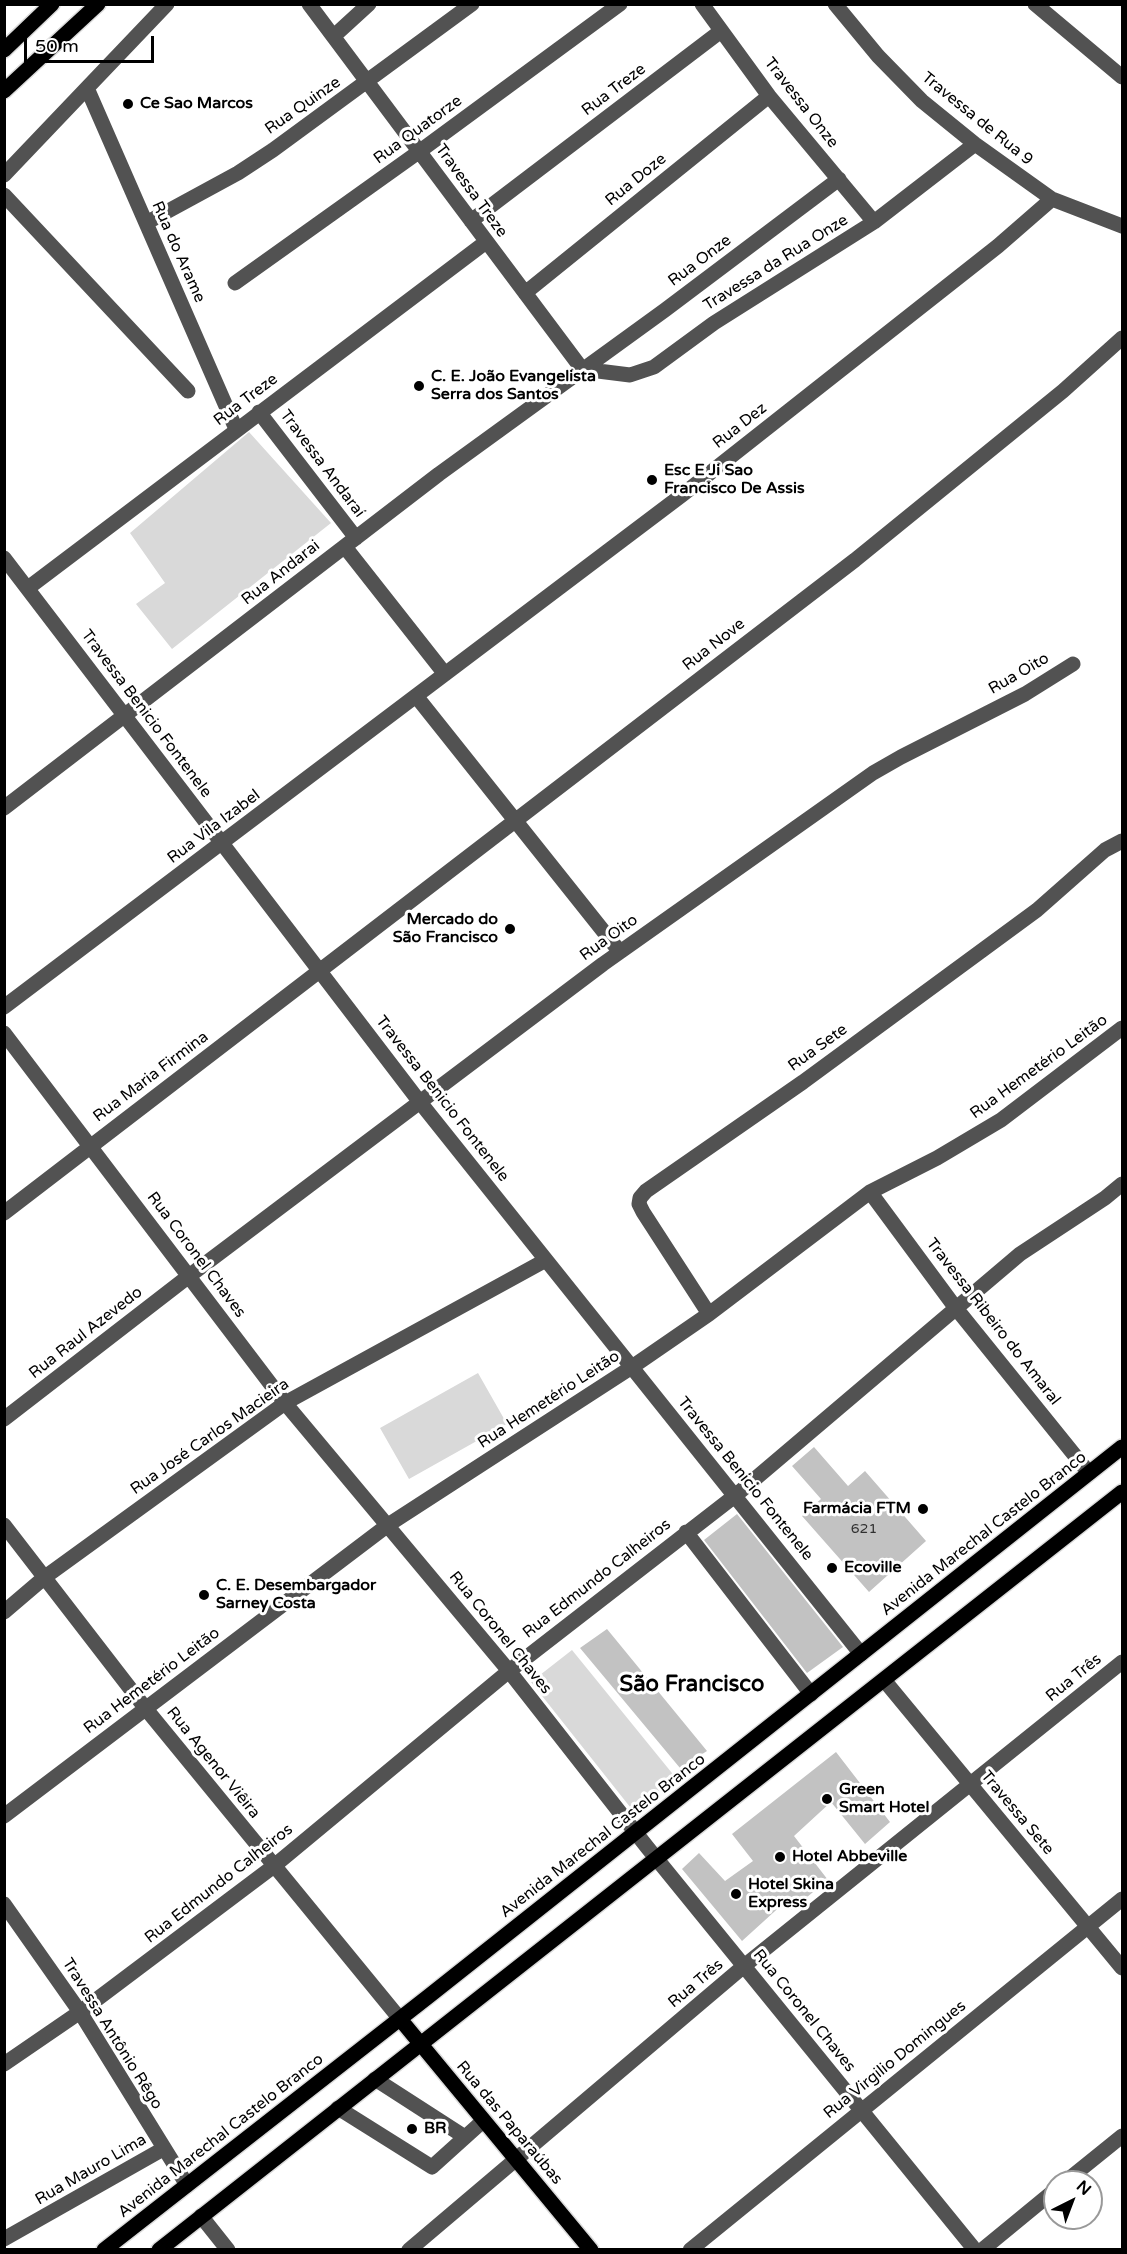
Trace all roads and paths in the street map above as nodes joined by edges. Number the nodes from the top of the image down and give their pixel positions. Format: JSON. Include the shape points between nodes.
{"nodes":[{"id":1,"x":52,"y":4,"type":"edge"},
{"id":2,"x":98,"y":4,"type":"edge"},
{"id":3,"x":167,"y":4,"type":"edge"},
{"id":4,"x":309,"y":4,"type":"edge"},
{"id":5,"x":369,"y":4,"type":"edge"},
{"id":6,"x":472,"y":4,"type":"edge"},
{"id":7,"x":620,"y":4,"type":"edge"},
{"id":8,"x":702,"y":4,"type":"edge"},
{"id":9,"x":835,"y":4,"type":"edge"},
{"id":10,"x":1035,"y":4,"type":"edge"},
{"id":11,"x":721,"y":31,"type":"junction"},
{"id":12,"x":334,"y":36,"type":"junction"},
{"id":13,"x":4,"y":50,"type":"edge"},
{"id":14,"x":1122,"y":77,"type":"edge"},
{"id":15,"x":367,"y":83,"type":"junction"},
{"id":16,"x":87,"y":88,"type":"junction"},
{"id":17,"x":4,"y":91,"type":"edge"},
{"id":18,"x":769,"y":96,"type":"junction"},
{"id":19,"x":975,"y":144,"type":"junction"},
{"id":20,"x":420,"y":152,"type":"junction"},
{"id":21,"x":4,"y":175,"type":"edge"},
{"id":22,"x":839,"y":179,"type":"junction"},
{"id":23,"x":4,"y":195,"type":"edge"},
{"id":24,"x":1052,"y":199,"type":"junction"},
{"id":25,"x":471,"y":221,"type":"junction"},
{"id":26,"x":874,"y":222,"type":"junction"},
{"id":27,"x":146,"y":224,"type":"junction"},
{"id":28,"x":1122,"y":226,"type":"edge"},
{"id":29,"x":486,"y":242,"type":"junction"},
{"id":30,"x":235,"y":283,"type":"dead end"},
{"id":31,"x":525,"y":293,"type":"junction"},
{"id":32,"x":1122,"y":338,"type":"edge"},
{"id":33,"x":582,"y":369,"type":"junction"},
{"id":34,"x":188,"y":391,"type":"dead end"},
{"id":35,"x":259,"y":412,"type":"junction"},
{"id":36,"x":236,"y":429,"type":"junction"},
{"id":37,"x":350,"y":542,"type":"junction"},
{"id":38,"x":5,"y":559,"type":"edge"},
{"id":39,"x":28,"y":588,"type":"junction"},
{"id":40,"x":1073,"y":664,"type":"dead end"},
{"id":41,"x":445,"y":674,"type":"junction"},
{"id":42,"x":416,"y":696,"type":"junction"},
{"id":43,"x":125,"y":716,"type":"junction"},
{"id":44,"x":4,"y":808,"type":"edge"},
{"id":45,"x":516,"y":820,"type":"junction"},
{"id":46,"x":1122,"y":840,"type":"edge"},
{"id":47,"x":222,"y":844,"type":"junction"},
{"id":48,"x":620,"y":952,"type":"junction"},
{"id":49,"x":321,"y":971,"type":"junction"},
{"id":50,"x":4,"y":1007,"type":"edge"},
{"id":51,"x":1122,"y":1028,"type":"edge"},
{"id":52,"x":4,"y":1033,"type":"edge"},
{"id":53,"x":419,"y":1101,"type":"junction"},
{"id":54,"x":91,"y":1146,"type":"junction"},
{"id":55,"x":1122,"y":1184,"type":"edge"},
{"id":56,"x":870,"y":1192,"type":"junction"},
{"id":57,"x":4,"y":1213,"type":"edge"},
{"id":58,"x":546,"y":1260,"type":"junction"},
{"id":59,"x":189,"y":1276,"type":"junction"},
{"id":60,"x":955,"y":1307,"type":"junction"},
{"id":61,"x":708,"y":1314,"type":"junction"},
{"id":62,"x":632,"y":1368,"type":"junction"},
{"id":63,"x":285,"y":1403,"type":"junction"},
{"id":64,"x":4,"y":1419,"type":"edge"},
{"id":65,"x":1122,"y":1447,"type":"edge"},
{"id":66,"x":1089,"y":1473,"type":"junction"},
{"id":67,"x":1122,"y":1494,"type":"edge"},
{"id":68,"x":736,"y":1495,"type":"junction"},
{"id":69,"x":4,"y":1525,"type":"edge"},
{"id":70,"x":388,"y":1525,"type":"junction"},
{"id":71,"x":686,"y":1532,"type":"junction"},
{"id":72,"x":45,"y":1577,"type":"junction"},
{"id":73,"x":4,"y":1612,"type":"edge"},
{"id":74,"x":861,"y":1654,"type":"junction"},
{"id":75,"x":1122,"y":1662,"type":"edge"},
{"id":76,"x":509,"y":1671,"type":"junction"},
{"id":77,"x":884,"y":1680,"type":"junction"},
{"id":78,"x":811,"y":1694,"type":"junction"},
{"id":79,"x":146,"y":1709,"type":"junction"},
{"id":80,"x":970,"y":1783,"type":"junction"},
{"id":81,"x":4,"y":1816,"type":"edge"},
{"id":82,"x":636,"y":1833,"type":"junction"},
{"id":83,"x":657,"y":1859,"type":"junction"},
{"id":84,"x":274,"y":1866,"type":"junction"},
{"id":85,"x":1122,"y":1899,"type":"edge"},
{"id":86,"x":4,"y":1904,"type":"edge"},
{"id":87,"x":1088,"y":1926,"type":"junction"},
{"id":88,"x":744,"y":1966,"type":"junction"},
{"id":89,"x":1122,"y":1968,"type":"edge"},
{"id":90,"x":80,"y":2012,"type":"junction"},
{"id":91,"x":400,"y":2019,"type":"junction"},
{"id":92,"x":420,"y":2044,"type":"junction"},
{"id":93,"x":4,"y":2064,"type":"edge"},
{"id":94,"x":375,"y":2079,"type":"junction"},
{"id":95,"x":339,"y":2108,"type":"junction"},
{"id":96,"x":861,"y":2110,"type":"junction"},
{"id":97,"x":483,"y":2121,"type":"junction"},
{"id":98,"x":1122,"y":2136,"type":"edge"},
{"id":99,"x":465,"y":2137,"type":"junction"},
{"id":100,"x":164,"y":2149,"type":"junction"},
{"id":101,"x":516,"y":2160,"type":"junction"},
{"id":102,"x":1080,"y":2170,"type":"edge"},
{"id":103,"x":187,"y":2185,"type":"junction"},
{"id":104,"x":1043,"y":2200,"type":"edge"},
{"id":105,"x":201,"y":2216,"type":"junction"},
{"id":106,"x":4,"y":2239,"type":"edge"},
{"id":107,"x":104,"y":2250,"type":"edge"},
{"id":108,"x":159,"y":2250,"type":"edge"},
{"id":109,"x":228,"y":2250,"type":"edge"},
{"id":110,"x":409,"y":2250,"type":"edge"},
{"id":111,"x":591,"y":2250,"type":"edge"},
{"id":112,"x":690,"y":2250,"type":"edge"},
{"id":113,"x":975,"y":2250,"type":"edge"},
{"id":114,"x":982,"y":2250,"type":"edge"}],
"edges":[{"from":1,"to":13,"type":"main road"},
{"from":2,"to":17,"type":"main road"},
{"from":3,"to":16,"type":"street"},
{"from":4,"to":12,"type":"street","name":"Travessa Treze"},
{"from":5,"to":12,"type":"street"},
{"from":6,"to":15,"type":"street","name":"Rua Quinze"},
{"from":7,"to":20,"type":"street","name":"Rua Quatorze"},
{"from":8,"to":11,"type":"street","name":"Travessa Onze"},
{"from":9,"to":19,"type":"street","name":"Travessa de Rua 9","via":[[907,86]]},
{"from":10,"to":14,"type":"street"},
{"from":11,"to":18,"type":"street","name":"Travessa Onze"},
{"from":11,"to":25,"type":"street","name":"Rua Treze"},
{"from":12,"to":15,"type":"street","name":"Travessa Treze"},
{"from":15,"to":20,"type":"street","name":"Travessa Treze"},
{"from":15,"to":27,"type":"street","name":"Rua Quinze","via":[[237,173]]},
{"from":16,"to":21,"type":"street"},
{"from":16,"to":27,"type":"street","name":"Rua do Arame"},
{"from":18,"to":22,"type":"street","name":"Travessa Onze"},
{"from":18,"to":31,"type":"street","name":"Rua Doze"},
{"from":19,"to":24,"type":"street","name":"Travessa de Rua 9"},
{"from":19,"to":26,"type":"street","name":"Travessa da Rua Onze"},
{"from":20,"to":25,"type":"street","name":"Travessa Treze"},
{"from":20,"to":30,"type":"street","name":"Rua Quatorze"},
{"from":22,"to":26,"type":"street","name":"Travessa Onze"},
{"from":22,"to":33,"type":"street","name":"Rua Onze"},
{"from":23,"to":34,"type":"street"},
{"from":24,"to":28,"type":"street","name":"Travessa de Rua 9"},
{"from":24,"to":41,"type":"street","name":"Rua Dez","via":[[682,495]]},
{"from":25,"to":29,"type":"street","name":"Travessa Treze"},
{"from":26,"to":33,"type":"street","name":"Travessa da Rua Onze","via":[[714,323],[654,367],[630,375]]},
{"from":27,"to":36,"type":"street","name":"Rua do Arame"},
{"from":29,"to":31,"type":"street","name":"Travessa Treze"},
{"from":29,"to":35,"type":"street","name":"Rua Treze"},
{"from":31,"to":33,"type":"street","name":"Travessa Treze"},
{"from":32,"to":45,"type":"street","name":"Rua Nove","via":[[1063,391],[864,552]]},
{"from":33,"to":37,"type":"street","name":"Rua Andarai"},
{"from":35,"to":36,"type":"street","name":"Rua Treze"},
{"from":35,"to":37,"type":"street","name":"Travessa Andaraí"},
{"from":36,"to":39,"type":"street","name":"Rua Treze"},
{"from":37,"to":41,"type":"street","name":"Travessa Andaraí"},
{"from":37,"to":43,"type":"street","name":"Rua Andarai"},
{"from":38,"to":39,"type":"street","name":"Travessa Benicio Fontenele"},
{"from":39,"to":43,"type":"street","name":"Travessa Benicio Fontenele"},
{"from":40,"to":48,"type":"street","name":"Rua Oito","via":[[873,773]]},
{"from":41,"to":42,"type":"street","name":"Rua Vila Izabel"},
{"from":42,"to":45,"type":"street"},
{"from":42,"to":47,"type":"street","name":"Rua Vila Izabel"},
{"from":43,"to":44,"type":"street","name":"Rua Andarai"},
{"from":43,"to":47,"type":"street","name":"Travessa Benicio Fontenele"},
{"from":45,"to":48,"type":"street"},
{"from":45,"to":49,"type":"street","name":"Rua Nove"},
{"from":46,"to":61,"type":"street","name":"Rua Sete","via":[[1105,850],[1037,910],[803,1082],[646,1191],[639,1204],[643,1212]]},
{"from":47,"to":49,"type":"street","name":"Travessa Benicio Fontenele"},
{"from":47,"to":50,"type":"street","name":"Rua Vila Izabel"},
{"from":48,"to":53,"type":"street","name":"Rua Oito"},
{"from":49,"to":53,"type":"street","name":"Travessa Benicio Fontenele"},
{"from":49,"to":54,"type":"street","name":"Rua Maria Firmina"},
{"from":51,"to":56,"type":"street","name":"Rua Hemetério Leitão","via":[[1001,1120]]},
{"from":52,"to":54,"type":"street","name":"Rua Coronel Chaves"},
{"from":53,"to":58,"type":"street","name":"Travessa Benicio Fontenele"},
{"from":53,"to":59,"type":"street","name":"Rua Oito"},
{"from":54,"to":57,"type":"street","name":"Rua Maria Firmina"},
{"from":54,"to":59,"type":"street","name":"Rua Coronel Chaves"},
{"from":55,"to":60,"type":"street","name":"Rua Edmundo Calheiros","via":[[1020,1254]]},
{"from":56,"to":60,"type":"street","name":"Travessa Ribeiro do Amaral"},
{"from":56,"to":61,"type":"street","name":"Rua Hemetério Leitão"},
{"from":58,"to":62,"type":"street","name":"Travessa Benicio Fontenele"},
{"from":58,"to":63,"type":"street","name":"Rua José Carlos Macieira"},
{"from":59,"to":63,"type":"street","name":"Rua Coronel Chaves"},
{"from":59,"to":64,"type":"street","name":"Rua Raul Azevedo"},
{"from":60,"to":66,"type":"street","name":"Travessa Ribeiro do Amaral"},
{"from":60,"to":68,"type":"street","name":"Rua Edmundo Calheiros"},
{"from":61,"to":62,"type":"street","name":"Rua Hemetério Leitão"},
{"from":62,"to":68,"type":"street","name":"Travessa Benicio Fontenele"},
{"from":62,"to":70,"type":"street","name":"Rua Hemetério Leitão"},
{"from":63,"to":70,"type":"street","name":"Rua Coronel Chaves"},
{"from":63,"to":72,"type":"street","name":"Rua José Carlos Macieira"},
{"from":65,"to":66,"type":"main road","name":"Avenida Marechal Castelo Branco"},
{"from":66,"to":74,"type":"main road","name":"Avenida Marechal Castelo Branco"},
{"from":67,"to":77,"type":"main road"},
{"from":68,"to":71,"type":"street","name":"Rua Edmundo Calheiros"},
{"from":68,"to":74,"type":"street","name":"Travessa Benicio Fontenele"},
{"from":69,"to":72,"type":"street","name":"Rua Agenor Viêira"},
{"from":70,"to":76,"type":"street","name":"Rua Coronel Chaves"},
{"from":70,"to":79,"type":"street","name":"Rua Hemetério Leitão"},
{"from":71,"to":76,"type":"street","name":"Rua Edmundo Calheiros"},
{"from":71,"to":78,"type":"street"},
{"from":72,"to":73,"type":"street","name":"Rua José Carlos Macieira"},
{"from":72,"to":79,"type":"street","name":"Rua Agenor Viêira"},
{"from":74,"to":78,"type":"main road","name":"Avenida Marechal Castelo Branco"},
{"from":75,"to":80,"type":"street","name":"Rua Três"},
{"from":76,"to":82,"type":"street","name":"Rua Coronel Chaves"},
{"from":76,"to":84,"type":"street","name":"Rua Edmundo Calheiros"},
{"from":77,"to":80,"type":"street","name":"Travessa Sete"},
{"from":77,"to":83,"type":"main road"},
{"from":78,"to":82,"type":"main road","name":"Avenida Marechal Castelo Branco"},
{"from":79,"to":81,"type":"street","name":"Rua Hemetério Leitão"},
{"from":79,"to":84,"type":"street","name":"Rua Agenor Viêira"},
{"from":80,"to":87,"type":"street","name":"Travessa Sete"},
{"from":80,"to":88,"type":"street","name":"Rua Três"},
{"from":82,"to":83,"type":"street","name":"Rua Coronel Chaves"},
{"from":82,"to":91,"type":"main road","name":"Avenida Marechal Castelo Branco"},
{"from":83,"to":88,"type":"street","name":"Rua Coronel Chaves"},
{"from":83,"to":92,"type":"main road"},
{"from":84,"to":90,"type":"street","name":"Rua Edmundo Calheiros"},
{"from":84,"to":91,"type":"street","name":"Rua Agenor Viêira"},
{"from":85,"to":87,"type":"street","name":"Rua Virgilio Domingues"},
{"from":86,"to":90,"type":"street","name":"Travessa Antônio Rêgo"},
{"from":87,"to":89,"type":"street","name":"Travessa Sete"},
{"from":87,"to":96,"type":"street","name":"Rua Virgilio Domingues"},
{"from":88,"to":96,"type":"street","name":"Rua Coronel Chaves"},
{"from":88,"to":101,"type":"street","name":"Rua Três"},
{"from":90,"to":93,"type":"street","name":"Rua Edmundo Calheiros"},
{"from":90,"to":100,"type":"street","name":"Travessa Antônio Rêgo"},
{"from":91,"to":92,"type":"main road","name":"Rua das Paparaúbas"},
{"from":91,"to":103,"type":"main road","name":"Avenida Marechal Castelo Branco"},
{"from":92,"to":94,"type":"main road"},
{"from":92,"to":97,"type":"main road","name":"Rua das Paparaúbas"},
{"from":94,"to":95,"type":"main road"},
{"from":94,"to":99,"type":"street"},
{"from":95,"to":99,"type":"street","via":[[432,2166]]},
{"from":95,"to":105,"type":"main road"},
{"from":96,"to":112,"type":"street","name":"Rua Virgilio Domingues"},
{"from":96,"to":113,"type":"street","name":"Rua Coronel Chaves"},
{"from":97,"to":99,"type":"street"},
{"from":97,"to":101,"type":"main road","name":"Rua das Paparaúbas"},
{"from":98,"to":102,"type":"street"},
{"from":100,"to":103,"type":"street","name":"Travessa Antônio Rêgo"},
{"from":100,"to":106,"type":"street","name":"Rua Mauro Lima"},
{"from":101,"to":110,"type":"street","name":"Rua Três"},
{"from":101,"to":111,"type":"main road","name":"Rua das Paparaúbas"},
{"from":103,"to":107,"type":"main road","name":"Avenida Marechal Castelo Branco"},
{"from":104,"to":114,"type":"street"},
{"from":105,"to":108,"type":"main road"},
{"from":105,"to":109,"type":"street"}]}
